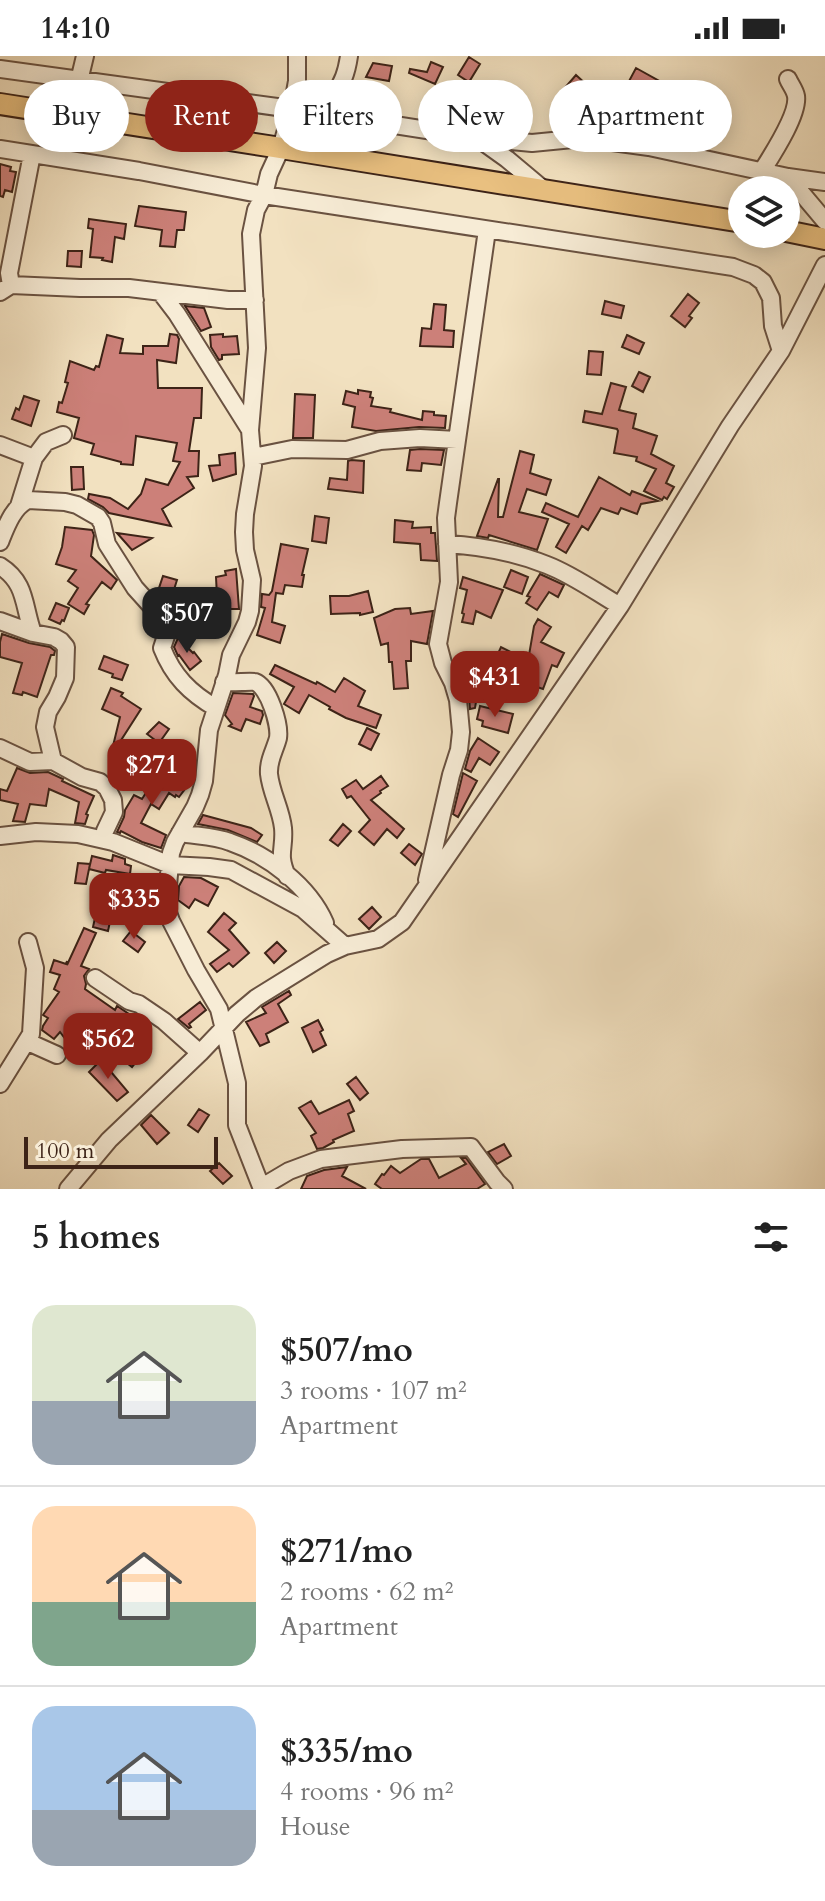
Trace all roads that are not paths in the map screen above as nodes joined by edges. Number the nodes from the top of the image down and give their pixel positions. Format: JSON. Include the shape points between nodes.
{"nodes":[{"id":1,"x":85,"y":56,"type":"edge"},
{"id":2,"x":297,"y":56,"type":"edge"},
{"id":3,"x":349,"y":56,"type":"edge"},
{"id":4,"x":0,"y":69,"type":"edge"},
{"id":5,"x":788,"y":79,"type":"dead end"},
{"id":6,"x":72,"y":80,"type":"edge"},
{"id":7,"x":79,"y":80,"type":"edge"},
{"id":8,"x":297,"y":80,"type":"edge"},
{"id":9,"x":343,"y":80,"type":"edge"},
{"id":10,"x":129,"y":88,"type":"edge"},
{"id":11,"x":0,"y":104,"type":"edge"},
{"id":12,"x":274,"y":107,"type":"edge"},
{"id":13,"x":533,"y":143,"type":"edge"},
{"id":14,"x":274,"y":147,"type":"edge"},
{"id":15,"x":0,"y":149,"type":"edge"},
{"id":16,"x":279,"y":152,"type":"edge"},
{"id":17,"x":306,"y":152,"type":"edge"},
{"id":18,"x":497,"y":152,"type":"edge"},
{"id":19,"x":32,"y":154,"type":"junction"},
{"id":20,"x":762,"y":171,"type":"junction"},
{"id":21,"x":784,"y":176,"type":"edge"},
{"id":22,"x":800,"y":179,"type":"edge"},
{"id":23,"x":825,"y":182,"type":"edge"},
{"id":24,"x":544,"y":190,"type":"junction"},
{"id":25,"x":800,"y":191,"type":"edge"},
{"id":26,"x":264,"y":195,"type":"junction"},
{"id":27,"x":728,"y":220,"type":"edge"},
{"id":28,"x":825,"y":221,"type":"edge"},
{"id":29,"x":487,"y":230,"type":"junction"},
{"id":30,"x":800,"y":234,"type":"edge"},
{"id":31,"x":825,"y":239,"type":"edge"},
{"id":32,"x":825,"y":265,"type":"edge"},
{"id":33,"x":6,"y":289,"type":"edge"},
{"id":34,"x":161,"y":293,"type":"junction"},
{"id":35,"x":255,"y":300,"type":"junction"},
{"id":36,"x":781,"y":351,"type":"junction"},
{"id":37,"x":250,"y":430,"type":"junction"},
{"id":38,"x":63,"y":435,"type":"dead end"},
{"id":39,"x":457,"y":440,"type":"junction"},
{"id":40,"x":0,"y":445,"type":"edge"},
{"id":41,"x":253,"y":457,"type":"junction"},
{"id":42,"x":34,"y":458,"type":"junction"},
{"id":43,"x":19,"y":506,"type":"junction"},
{"id":44,"x":0,"y":542,"type":"edge"},
{"id":45,"x":447,"y":544,"type":"junction"},
{"id":46,"x":0,"y":566,"type":"edge"},
{"id":47,"x":620,"y":606,"type":"junction"},
{"id":48,"x":0,"y":621,"type":"edge"},
{"id":49,"x":33,"y":633,"type":"junction"},
{"id":50,"x":224,"y":682,"type":"junction"},
{"id":51,"x":216,"y":708,"type":"junction"},
{"id":52,"x":0,"y":748,"type":"edge"},
{"id":53,"x":53,"y":761,"type":"junction"},
{"id":54,"x":180,"y":833,"type":"junction"},
{"id":55,"x":0,"y":836,"type":"edge"},
{"id":56,"x":104,"y":839,"type":"junction"},
{"id":57,"x":170,"y":865,"type":"junction"},
{"id":58,"x":287,"y":876,"type":"junction"},
{"id":59,"x":426,"y":889,"type":"junction"},
{"id":60,"x":327,"y":928,"type":"junction"},
{"id":61,"x":28,"y":942,"type":"dead end"},
{"id":62,"x":345,"y":946,"type":"junction"},
{"id":63,"x":95,"y":978,"type":"dead end"},
{"id":64,"x":224,"y":1029,"type":"junction"},
{"id":65,"x":28,"y":1042,"type":"junction"},
{"id":66,"x":200,"y":1053,"type":"junction"},
{"id":67,"x":57,"y":1055,"type":"dead end"},
{"id":68,"x":0,"y":1084,"type":"edge"},
{"id":69,"x":262,"y":1188,"type":"edge"},
{"id":70,"x":68,"y":1189,"type":"edge"},
{"id":71,"x":504,"y":1189,"type":"edge"}],
"edges":[{"from":1,"to":7,"type":"street"},
{"from":2,"to":8,"type":"street"},
{"from":3,"to":9,"type":"street"},
{"from":4,"to":6,"type":"street"},
{"from":5,"to":20,"type":"street","via":[[796,105]]},
{"from":10,"to":12,"type":"street"},
{"from":11,"to":14,"type":"main road"},
{"from":13,"to":20,"type":"street","via":[[583,138]]},
{"from":15,"to":19,"type":"street"},
{"from":16,"to":26,"type":"street"},
{"from":17,"to":24,"type":"main road"},
{"from":18,"to":24,"type":"street"},
{"from":19,"to":26,"type":"street"},
{"from":19,"to":33,"type":"street"},
{"from":20,"to":21,"type":"street"},
{"from":22,"to":23,"type":"street"},
{"from":24,"to":27,"type":"main road"},
{"from":25,"to":28,"type":"street"},
{"from":26,"to":29,"type":"street"},
{"from":26,"to":35,"type":"street","via":[[251,234]]},
{"from":29,"to":36,"type":"street","via":[[733,267],[754,275],[771,298]]},
{"from":29,"to":39,"type":"street"},
{"from":30,"to":31,"type":"main road"},
{"from":32,"to":36,"type":"street"},
{"from":33,"to":34,"type":"street","via":[[129,288]]},
{"from":34,"to":35,"type":"street"},
{"from":34,"to":37,"type":"street"},
{"from":35,"to":37,"type":"street"},
{"from":36,"to":47,"type":"street"},
{"from":37,"to":41,"type":"street"},
{"from":38,"to":42,"type":"street","via":[[46,442]]},
{"from":39,"to":41,"type":"street","via":[[380,441],[347,450],[292,449]]},
{"from":39,"to":45,"type":"street"},
{"from":40,"to":42,"type":"street"},
{"from":41,"to":50,"type":"street","via":[[244,532],[252,580],[250,611]]},
{"from":42,"to":43,"type":"street"},
{"from":43,"to":44,"type":"street"},
{"from":43,"to":51,"type":"street","via":[[28,500],[65,502],[98,517],[107,544],[166,626],[166,660],[187,688]]},
{"from":45,"to":47,"type":"street","via":[[546,564]]},
{"from":45,"to":59,"type":"street","via":[[449,582],[438,644],[458,700],[461,732]]},
{"from":46,"to":49,"type":"street","via":[[16,578]]},
{"from":47,"to":59,"type":"street"},
{"from":48,"to":49,"type":"street"},
{"from":49,"to":53,"type":"street","via":[[54,637],[66,647],[65,678],[45,727]]},
{"from":50,"to":51,"type":"street"},
{"from":50,"to":58,"type":"street","via":[[255,682],[276,717],[278,737],[269,771]]},
{"from":51,"to":54,"type":"street","via":[[200,795]]},
{"from":52,"to":53,"type":"street","via":[[30,762]]},
{"from":53,"to":56,"type":"street","via":[[107,788],[114,812]]},
{"from":54,"to":57,"type":"street"},
{"from":54,"to":58,"type":"street","via":[[229,841]]},
{"from":55,"to":56,"type":"street","via":[[36,832]]},
{"from":56,"to":57,"type":"street"},
{"from":57,"to":60,"type":"street","via":[[231,870]]},
{"from":57,"to":64,"type":"street","via":[[167,910],[219,1009]]},
{"from":58,"to":60,"type":"street","via":[[314,902]]},
{"from":59,"to":62,"type":"street","via":[[402,922],[378,939]]},
{"from":60,"to":62,"type":"street"},
{"from":61,"to":65,"type":"street","via":[[35,987]]},
{"from":62,"to":64,"type":"street","via":[[256,998]]},
{"from":63,"to":66,"type":"street","via":[[164,1021]]},
{"from":64,"to":66,"type":"street"},
{"from":64,"to":69,"type":"street","via":[[237,1083],[237,1125]]},
{"from":65,"to":67,"type":"street"},
{"from":65,"to":68,"type":"street"},
{"from":66,"to":70,"type":"street","via":[[109,1140]]},
{"from":69,"to":71,"type":"street","via":[[321,1159],[471,1147]]}]}
